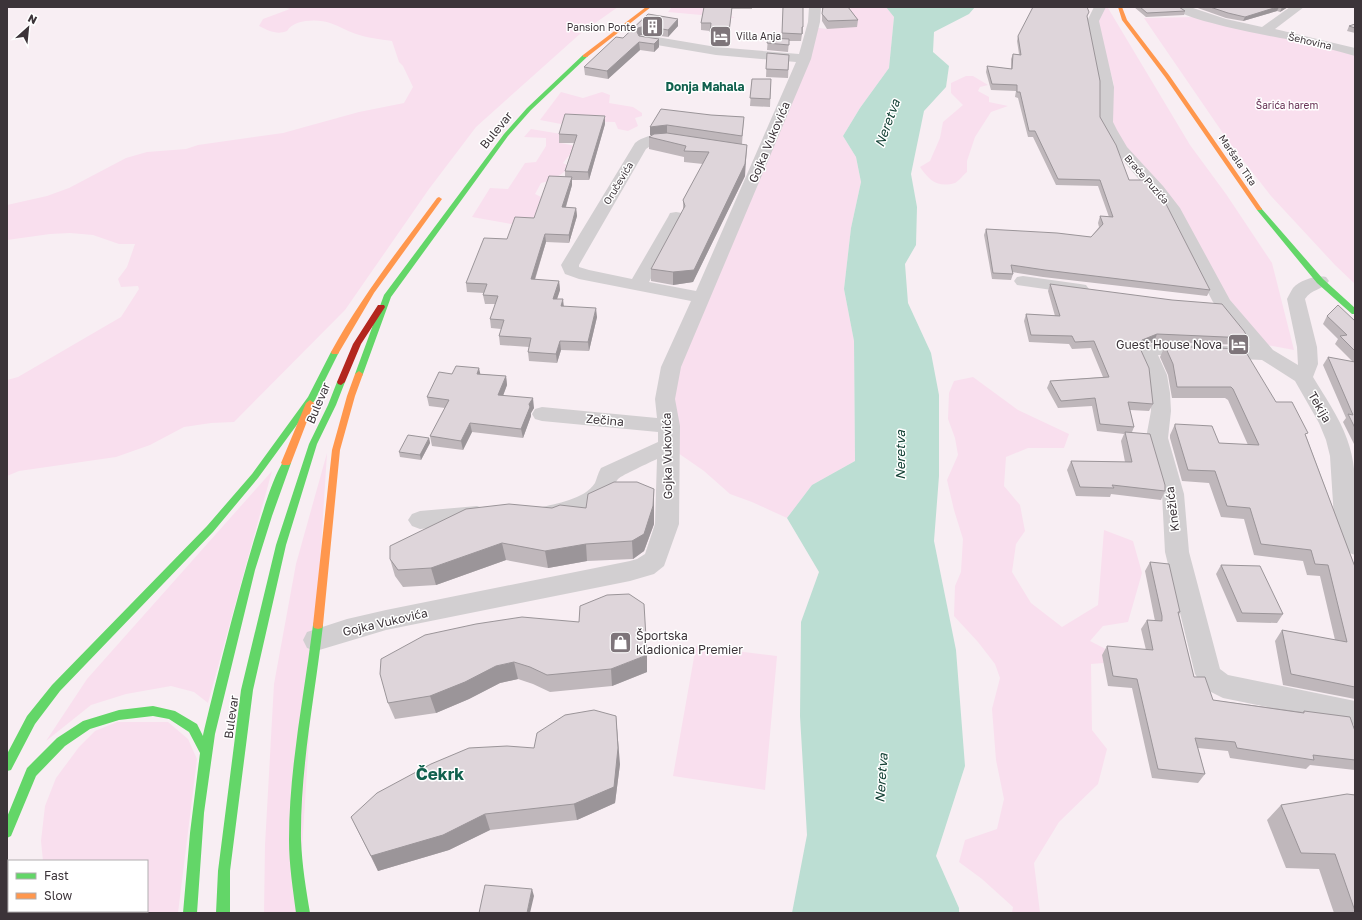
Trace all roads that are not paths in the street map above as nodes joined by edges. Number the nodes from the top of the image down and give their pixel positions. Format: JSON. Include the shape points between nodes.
{"nodes":[{"id":1,"x":634,"y":7,"type":"edge"},
{"id":2,"x":650,"y":7,"type":"edge"},
{"id":3,"x":815,"y":7,"type":"edge"},
{"id":4,"x":1100,"y":7,"type":"edge"},
{"id":5,"x":1120,"y":7,"type":"edge"},
{"id":6,"x":1179,"y":7,"type":"edge"},
{"id":7,"x":1298,"y":7,"type":"edge"},
{"id":8,"x":1264,"y":31,"type":"junction"},
{"id":9,"x":645,"y":39,"type":"edge"},
{"id":10,"x":1355,"y":52,"type":"edge"},
{"id":11,"x":570,"y":58,"type":"dead end"},
{"id":12,"x":804,"y":59,"type":"junction"},
{"id":13,"x":697,"y":144,"type":"edge"},
{"id":14,"x":447,"y":189,"type":"dead end"},
{"id":15,"x":676,"y":217,"type":"dead end"},
{"id":16,"x":1023,"y":281,"type":"dead end"},
{"id":17,"x":1320,"y":281,"type":"junction"},
{"id":18,"x":638,"y":285,"type":"junction"},
{"id":19,"x":1100,"y":292,"type":"edge"},
{"id":20,"x":387,"y":297,"type":"junction"},
{"id":21,"x":702,"y":298,"type":"junction"},
{"id":22,"x":1200,"y":303,"type":"edge"},
{"id":23,"x":1224,"y":304,"type":"junction"},
{"id":24,"x":1355,"y":312,"type":"edge"},
{"id":25,"x":1266,"y":354,"type":"junction"},
{"id":26,"x":1303,"y":377,"type":"junction"},
{"id":27,"x":312,"y":398,"type":"junction"},
{"id":28,"x":542,"y":414,"type":"dead end"},
{"id":29,"x":669,"y":436,"type":"junction"},
{"id":30,"x":528,"y":512,"type":"edge"},
{"id":31,"x":498,"y":513,"type":"edge"},
{"id":32,"x":420,"y":520,"type":"dead end"},
{"id":33,"x":1355,"y":546,"type":"edge"},
{"id":34,"x":316,"y":640,"type":"junction"},
{"id":35,"x":1355,"y":713,"type":"edge"},
{"id":36,"x":206,"y":754,"type":"junction"},
{"id":37,"x":7,"y":766,"type":"edge"},
{"id":38,"x":7,"y":832,"type":"edge"},
{"id":39,"x":190,"y":913,"type":"edge"},
{"id":40,"x":223,"y":913,"type":"edge"},
{"id":41,"x":303,"y":913,"type":"edge"}],
"edges":[{"from":1,"to":11,"type":"main road"},
{"from":2,"to":20,"type":"main road","name":"Bulevar","via":[[572,68],[528,110],[449,210]]},
{"from":3,"to":12,"type":"street","name":"Gojka Vukovića","via":[[814,22]]},
{"from":4,"to":23,"type":"street","name":"Braće Puzića","via":[[1093,21],[1107,88],[1106,122],[1121,149],[1172,208]]},
{"from":5,"to":17,"type":"main road","name":"Maršala Tita","via":[[1125,20],[1167,76],[1256,206]]},
{"from":6,"to":8,"type":"street","name":"Šehovina","via":[[1208,19]]},
{"from":7,"to":8,"type":"street","name":"Šehovina"},
{"from":8,"to":10,"type":"street","name":"Šehovina"},
{"from":9,"to":12,"type":"street","via":[[716,51]]},
{"from":12,"to":21,"type":"street","name":"Gojka Vukovića","via":[[756,152]]},
{"from":13,"to":18,"type":"street","name":"Oručevića","via":[[654,139],[644,142],[570,265],[571,270],[578,274]]},
{"from":14,"to":27,"type":"main road","via":[[346,331]]},
{"from":15,"to":18,"type":"street"},
{"from":16,"to":19,"type":"street"},
{"from":17,"to":24,"type":"main road","name":"Maršala Tita"},
{"from":17,"to":26,"type":"street","name":"Tekija","via":[[1301,290],[1296,299],[1307,347],[1308,364]]},
{"from":18,"to":21,"type":"street","name":"Oručevića"},
{"from":20,"to":34,"type":"main road","via":[[351,396],[336,450]]},
{"from":20,"to":40,"type":"main road","name":"Bulevar","via":[[357,344],[313,444],[281,545],[247,690],[224,871]]},
{"from":21,"to":29,"type":"street","name":"Gojka Vukovića","via":[[671,367],[665,398]]},
{"from":22,"to":23,"type":"street"},
{"from":23,"to":25,"type":"street","name":"Braće Puzića"},
{"from":25,"to":26,"type":"street","name":"Knežića"},
{"from":25,"to":35,"type":"street","name":"Knežića","via":[[1154,349],[1147,353],[1157,375],[1160,393],[1161,411],[1157,438],[1172,494],[1177,552],[1208,674],[1214,681],[1223,686]]},
{"from":26,"to":33,"type":"street","name":"Tekija","via":[[1338,440],[1346,518]]},
{"from":27,"to":36,"type":"main road","via":[[275,492],[252,562],[235,624]]},
{"from":27,"to":37,"type":"main road","via":[[255,476],[210,529],[56,688],[31,720]]},
{"from":28,"to":29,"type":"street","name":"Zečina"},
{"from":29,"to":30,"type":"street","via":[[645,456],[609,474],[603,489],[569,510],[555,515]]},
{"from":29,"to":34,"type":"street","name":"Gojka Vukovića","via":[[668,524],[655,559],[645,567],[386,620]]},
{"from":31,"to":32,"type":"street"},
{"from":34,"to":41,"type":"main road","via":[[302,737],[294,841]]},
{"from":36,"to":38,"type":"main road","via":[[193,728],[171,715],[153,711],[119,715],[87,725],[61,742],[31,772]]},
{"from":36,"to":39,"type":"main road","via":[[194,848]]}]}
